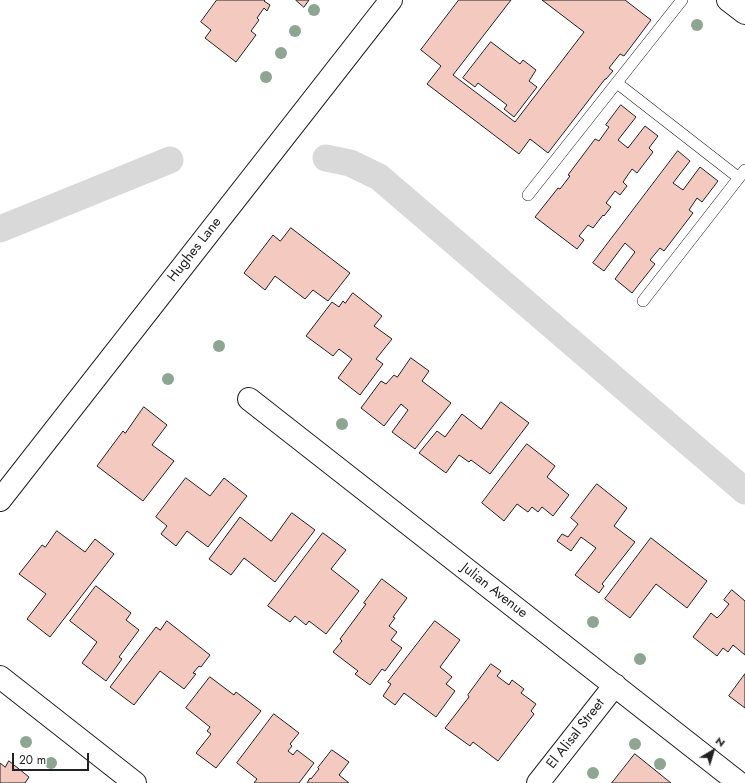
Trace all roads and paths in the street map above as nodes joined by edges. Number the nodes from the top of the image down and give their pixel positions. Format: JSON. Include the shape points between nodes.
{"nodes":[{"id":1,"x":391,"y":0,"type":"edge"},
{"id":2,"x":682,"y":0,"type":"edge"},
{"id":3,"x":728,"y":0,"type":"edge"},
{"id":4,"x":745,"y":13,"type":"edge"},
{"id":5,"x":617,"y":83,"type":"junction"},
{"id":6,"x":742,"y":174,"type":"edge"},
{"id":7,"x":528,"y":195,"type":"dead end"},
{"id":8,"x":643,"y":300,"type":"dead end"},
{"id":9,"x":249,"y":399,"type":"dead end"},
{"id":10,"x":0,"y":500,"type":"edge"},
{"id":11,"x":0,"y":677,"type":"edge"},
{"id":12,"x":615,"y":685,"type":"junction"},
{"id":13,"x":135,"y":783,"type":"edge"},
{"id":14,"x":538,"y":783,"type":"edge"},
{"id":15,"x":739,"y":783,"type":"edge"}],
"edges":[{"from":1,"to":10,"type":"street","name":"Hughes Lane"},
{"from":2,"to":5,"type":"lane"},
{"from":3,"to":4,"type":"street"},
{"from":5,"to":6,"type":"lane"},
{"from":5,"to":7,"type":"lane"},
{"from":6,"to":8,"type":"lane"},
{"from":9,"to":12,"type":"street","name":"Julian Avenue"},
{"from":11,"to":13,"type":"street"},
{"from":12,"to":14,"type":"street","name":"El Alisal Street"},
{"from":12,"to":15,"type":"street","name":"Julian Avenue"}]}
